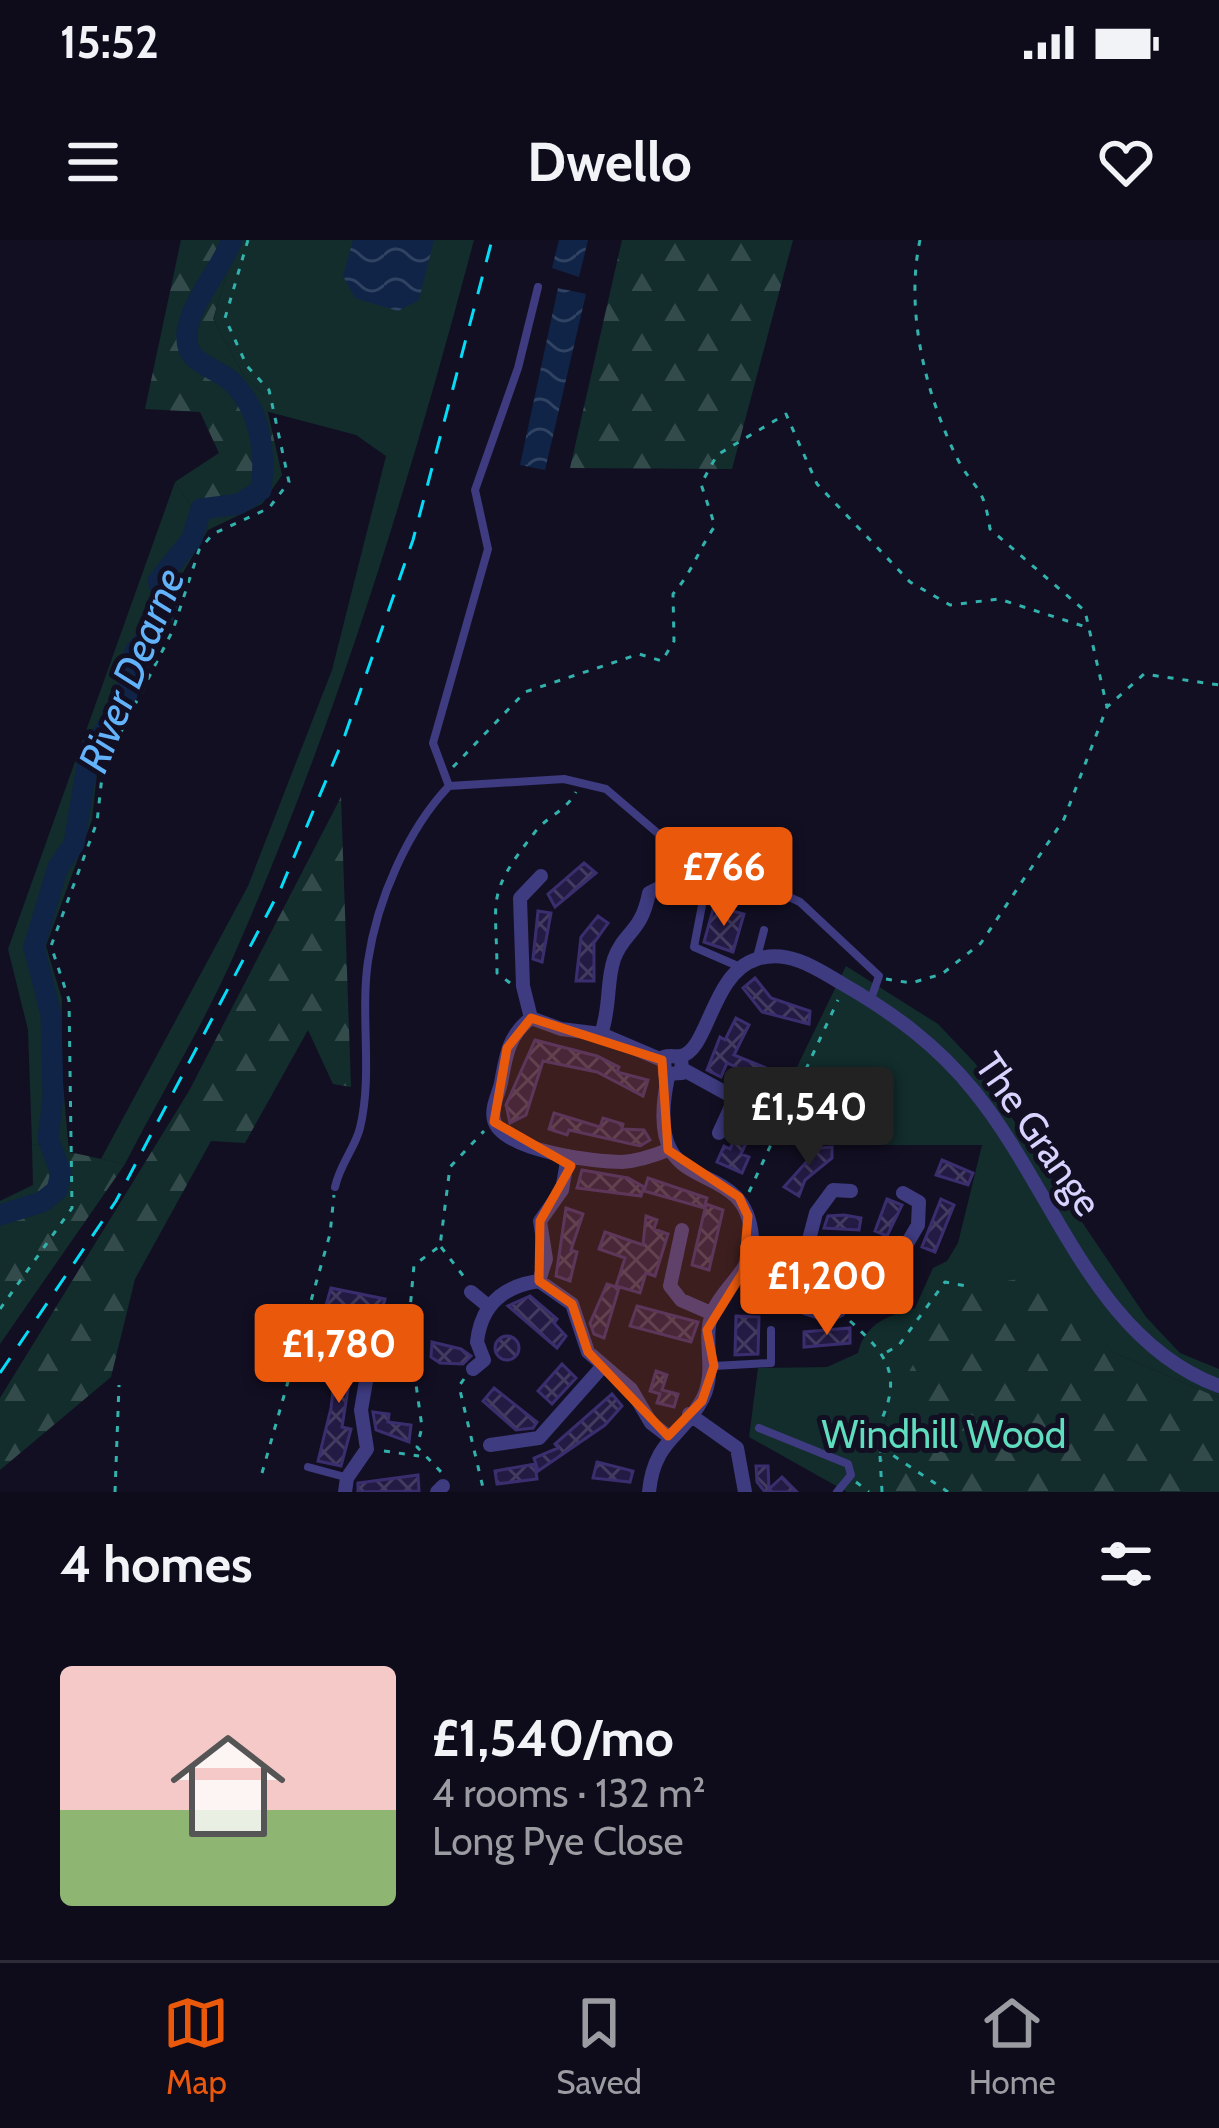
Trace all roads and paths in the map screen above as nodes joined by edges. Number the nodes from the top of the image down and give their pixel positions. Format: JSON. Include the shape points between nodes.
{"nodes":[{"id":1,"x":248,"y":240,"type":"edge"},
{"id":2,"x":920,"y":240,"type":"edge"},
{"id":3,"x":538,"y":287,"type":"dead end"},
{"id":4,"x":1089,"y":628,"type":"junction"},
{"id":5,"x":1219,"y":685,"type":"edge"},
{"id":6,"x":1107,"y":707,"type":"junction"},
{"id":7,"x":581,"y":780,"type":"junction"},
{"id":8,"x":446,"y":782,"type":"junction"},
{"id":9,"x":541,"y":876,"type":"dead end"},
{"id":10,"x":657,"y":889,"type":"dead end"},
{"id":11,"x":704,"y":900,"type":"dead end"},
{"id":12,"x":764,"y":930,"type":"dead end"},
{"id":13,"x":757,"y":959,"type":"junction"},
{"id":14,"x":742,"y":969,"type":"junction"},
{"id":15,"x":879,"y":976,"type":"junction"},
{"id":16,"x":505,"y":982,"type":"dead end"},
{"id":17,"x":841,"y":993,"type":"dead end"},
{"id":18,"x":871,"y":1000,"type":"junction"},
{"id":19,"x":532,"y":1018,"type":"junction"},
{"id":20,"x":601,"y":1034,"type":"junction"},
{"id":21,"x":678,"y":1068,"type":"junction"},
{"id":22,"x":752,"y":1091,"type":"dead end"},
{"id":23,"x":735,"y":1098,"type":"junction"},
{"id":24,"x":494,"y":1122,"type":"junction"},
{"id":25,"x":719,"y":1133,"type":"dead end"},
{"id":26,"x":668,"y":1150,"type":"junction"},
{"id":27,"x":568,"y":1156,"type":"junction"},
{"id":28,"x":335,"y":1187,"type":"joint"},
{"id":29,"x":851,"y":1191,"type":"dead end"},
{"id":30,"x":903,"y":1193,"type":"dead end"},
{"id":31,"x":742,"y":1204,"type":"junction"},
{"id":32,"x":682,"y":1230,"type":"dead end"},
{"id":33,"x":753,"y":1242,"type":"junction"},
{"id":34,"x":440,"y":1246,"type":"junction"},
{"id":35,"x":805,"y":1255,"type":"junction"},
{"id":36,"x":838,"y":1260,"type":"junction"},
{"id":37,"x":539,"y":1281,"type":"junction"},
{"id":38,"x":966,"y":1286,"type":"dead end"},
{"id":39,"x":471,"y":1292,"type":"joint"},
{"id":40,"x":796,"y":1305,"type":"dead end"},
{"id":41,"x":488,"y":1306,"type":"junction"},
{"id":42,"x":0,"y":1309,"type":"edge"},
{"id":43,"x":839,"y":1311,"type":"junction"},
{"id":44,"x":712,"y":1313,"type":"junction"},
{"id":45,"x":331,"y":1321,"type":"dead end"},
{"id":46,"x":771,"y":1330,"type":"dead end"},
{"id":47,"x":374,"y":1335,"type":"junction"},
{"id":48,"x":397,"y":1338,"type":"dead end"},
{"id":49,"x":886,"y":1353,"type":"junction"},
{"id":50,"x":714,"y":1366,"type":"junction"},
{"id":51,"x":602,"y":1367,"type":"junction"},
{"id":52,"x":473,"y":1369,"type":"joint"},
{"id":53,"x":119,"y":1385,"type":"dead end"},
{"id":54,"x":1219,"y":1386,"type":"edge"},
{"id":55,"x":689,"y":1414,"type":"junction"},
{"id":56,"x":759,"y":1428,"type":"dead end"},
{"id":57,"x":668,"y":1436,"type":"junction"},
{"id":58,"x":490,"y":1445,"type":"dead end"},
{"id":59,"x":367,"y":1449,"type":"junction"},
{"id":60,"x":384,"y":1451,"type":"joint"},
{"id":61,"x":421,"y":1455,"type":"junction"},
{"id":62,"x":879,"y":1455,"type":"junction"},
{"id":63,"x":308,"y":1467,"type":"dead end"},
{"id":64,"x":262,"y":1473,"type":"dead end"},
{"id":65,"x":850,"y":1477,"type":"junction"},
{"id":66,"x":346,"y":1485,"type":"edge"},
{"id":67,"x":440,"y":1489,"type":"edge"},
{"id":68,"x":115,"y":1492,"type":"edge"},
{"id":69,"x":484,"y":1492,"type":"edge"},
{"id":70,"x":650,"y":1492,"type":"edge"},
{"id":71,"x":745,"y":1492,"type":"edge"},
{"id":72,"x":837,"y":1492,"type":"edge"},
{"id":73,"x":869,"y":1492,"type":"edge"},
{"id":74,"x":882,"y":1492,"type":"edge"},
{"id":75,"x":948,"y":1492,"type":"edge"}],
"edges":[{"from":1,"to":42,"type":"path","via":[[225,318],[247,366],[269,390],[289,482],[269,508],[213,533],[199,550],[173,630],[103,766],[98,822],[51,946],[69,1000],[72,1208]]},
{"from":2,"to":4,"type":"path","via":[[921,363],[958,459],[985,493],[991,529],[1084,611]]},
{"from":3,"to":8,"type":"lane","via":[[476,490],[488,549],[433,742]]},
{"from":4,"to":6,"type":"path"},
{"from":4,"to":8,"type":"path","via":[[999,599],[950,605],[910,582],[818,484],[786,414],[717,455],[701,484],[715,526],[697,567],[673,594],[674,641],[662,661],[639,654],[525,692]]},
{"from":5,"to":6,"type":"path","via":[[1144,674]]},
{"from":6,"to":15,"type":"path","via":[[1064,819],[981,943],[942,974],[911,983]]},
{"from":7,"to":8,"type":"lane"},
{"from":7,"to":15,"type":"lane","via":[[606,789],[668,842],[800,902]]},
{"from":7,"to":16,"type":"path","via":[[497,890],[497,973]]},
{"from":8,"to":28,"type":"lane","via":[[418,818],[368,960],[359,1134]]},
{"from":9,"to":19,"type":"street","via":[[520,898]]},
{"from":10,"to":20,"type":"street","via":[[644,921],[615,955]]},
{"from":11,"to":14,"type":"lane","via":[[694,946]]},
{"from":12,"to":13,"type":"lane"},
{"from":13,"to":14,"type":"street"},
{"from":13,"to":18,"type":"street","name":"The Grange","via":[[800,959]]},
{"from":14,"to":21,"type":"street","via":[[726,980]]},
{"from":15,"to":18,"type":"lane"},
{"from":17,"to":31,"type":"path"},
{"from":18,"to":54,"type":"street","name":"The Grange","via":[[923,1037],[977,1094],[1130,1330],[1170,1364]]},
{"from":19,"to":20,"type":"street"},
{"from":19,"to":24,"type":"street","via":[[507,1048]]},
{"from":20,"to":21,"type":"street"},
{"from":21,"to":23,"type":"street"},
{"from":21,"to":26,"type":"street","via":[[660,1117]]},
{"from":22,"to":23,"type":"street","via":[[740,1087]]},
{"from":23,"to":25,"type":"street"},
{"from":24,"to":27,"type":"street","via":[[514,1141]]},
{"from":24,"to":34,"type":"path","via":[[450,1167]]},
{"from":26,"to":27,"type":"street","via":[[628,1162]]},
{"from":26,"to":31,"type":"street","via":[[686,1171],[724,1185]]},
{"from":27,"to":37,"type":"street","via":[[562,1190],[540,1221],[546,1259]]},
{"from":28,"to":64,"type":"path","via":[[330,1234]]},
{"from":29,"to":35,"type":"street","via":[[833,1190],[816,1214]]},
{"from":30,"to":36,"type":"street","via":[[919,1202],[908,1242]]},
{"from":31,"to":33,"type":"street"},
{"from":32,"to":44,"type":"street","via":[[670,1286]]},
{"from":33,"to":35,"type":"street"},
{"from":33,"to":44,"type":"street"},
{"from":34,"to":39,"type":"path"},
{"from":34,"to":61,"type":"path","via":[[412,1274],[408,1330]]},
{"from":35,"to":36,"type":"street"},
{"from":36,"to":43,"type":"street"},
{"from":37,"to":41,"type":"street","via":[[519,1284]]},
{"from":37,"to":51,"type":"street","via":[[572,1304],[588,1352]]},
{"from":38,"to":49,"type":"path","via":[[945,1282]]},
{"from":39,"to":41,"type":"street"},
{"from":40,"to":43,"type":"street","via":[[828,1316]]},
{"from":41,"to":52,"type":"street","via":[[477,1342],[484,1360]]},
{"from":43,"to":49,"type":"path"},
{"from":44,"to":50,"type":"street"},
{"from":45,"to":47,"type":"lane"},
{"from":46,"to":50,"type":"lane","via":[[771,1363]]},
{"from":47,"to":48,"type":"street"},
{"from":47,"to":59,"type":"street","via":[[361,1411]]},
{"from":49,"to":62,"type":"path","via":[[888,1395],[863,1447]]},
{"from":50,"to":55,"type":"street"},
{"from":51,"to":57,"type":"street"},
{"from":51,"to":58,"type":"street","via":[[539,1438]]},
{"from":52,"to":69,"type":"path","via":[[459,1386]]},
{"from":53,"to":68,"type":"path"},
{"from":55,"to":57,"type":"street"},
{"from":55,"to":71,"type":"street","via":[[737,1448]]},
{"from":56,"to":65,"type":"lane","via":[[839,1458]]},
{"from":57,"to":70,"type":"street"},
{"from":59,"to":60,"type":"street"},
{"from":59,"to":66,"type":"street"},
{"from":60,"to":61,"type":"path"},
{"from":61,"to":67,"type":"path","via":[[447,1480]]},
{"from":62,"to":74,"type":"path"},
{"from":62,"to":75,"type":"path","via":[[889,1452]]},
{"from":63,"to":66,"type":"lane"},
{"from":65,"to":72,"type":"lane"},
{"from":65,"to":73,"type":"path"}]}
